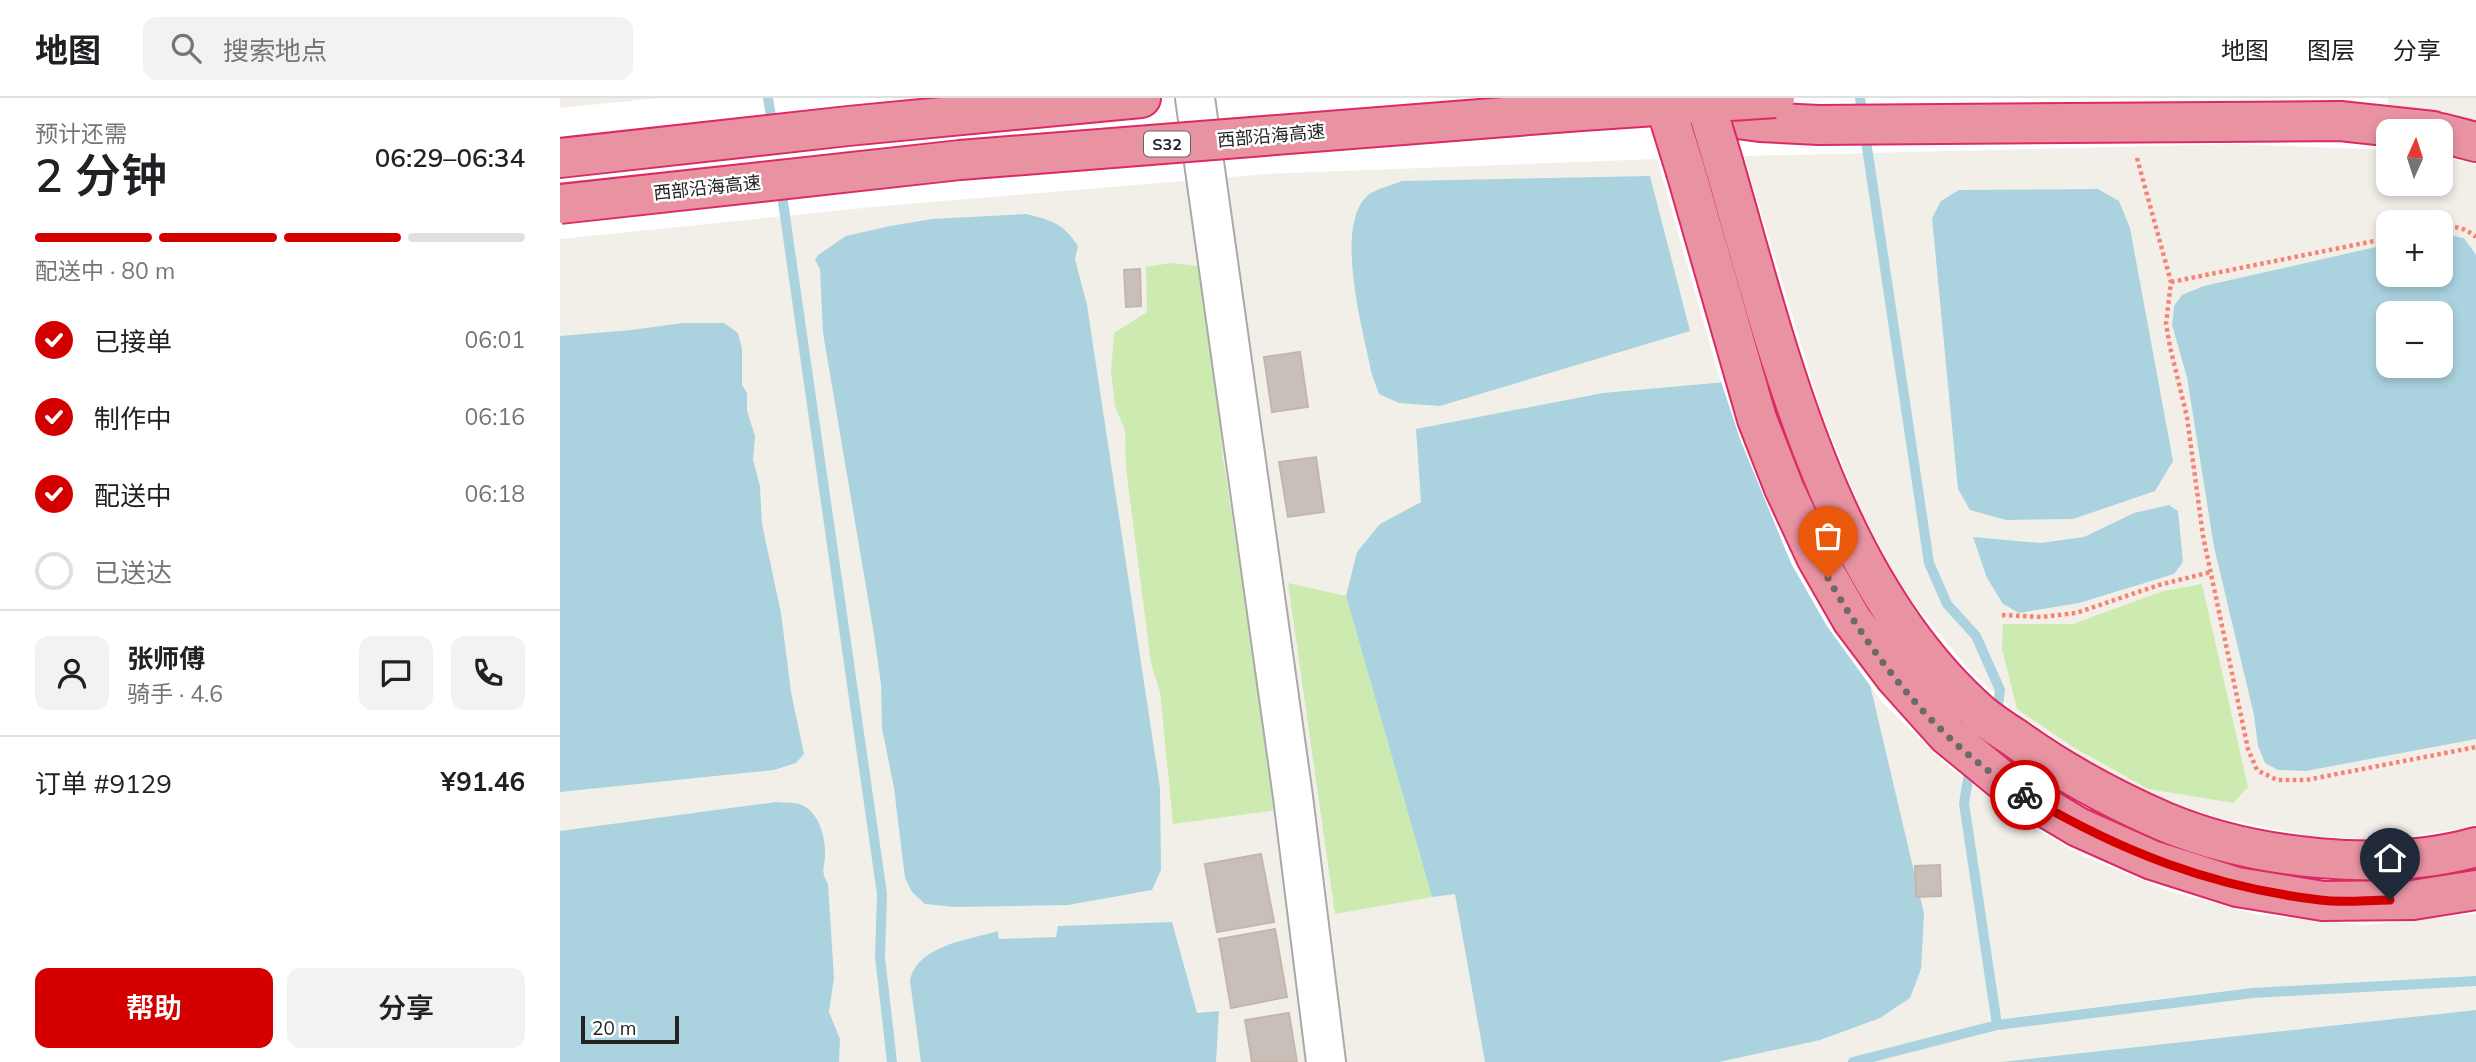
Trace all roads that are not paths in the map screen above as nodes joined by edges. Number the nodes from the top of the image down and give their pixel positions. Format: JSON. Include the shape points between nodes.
{"nodes":[{"id":1,"x":1141,"y":98,"type":"edge"},
{"id":2,"x":1195,"y":98,"type":"edge"},
{"id":3,"x":1663,"y":98,"type":"edge"},
{"id":4,"x":1775,"y":98,"type":"edge"},
{"id":5,"x":1707,"y":100,"type":"edge"},
{"id":6,"x":2376,"y":125,"type":"edge"},
{"id":7,"x":2454,"y":136,"type":"edge"},
{"id":8,"x":2476,"y":142,"type":"edge"},
{"id":9,"x":560,"y":158,"type":"edge"},
{"id":10,"x":560,"y":204,"type":"edge"},
{"id":11,"x":2476,"y":848,"type":"edge"},
{"id":12,"x":2476,"y":890,"type":"edge"},
{"id":13,"x":1326,"y":1062,"type":"edge"}],
"edges":[{"from":1,"to":9,"type":"highway"},
{"from":2,"to":13,"type":"street"},
{"from":3,"to":12,"type":"highway","bridge":true,"via":[[1757,418],[1784,488],[1852,620],[1947,735],[2008,785],[2078,827],[2152,860],[2237,887],[2323,901],[2413,900]]},
{"from":4,"to":5,"type":"highway","name":"西部沿海高速","number":"S32","bridge":true},
{"from":5,"to":6,"type":"highway","via":[[1730,118],[1819,125],[2340,121]]},
{"from":5,"to":10,"type":"highway","name":"西部沿海高速","number":"S32","bridge":true,"via":[[974,159]]},
{"from":5,"to":11,"type":"highway","bridge":true,"via":[[1800,422],[1859,555],[1933,665],[1982,715],[2085,785],[2181,828],[2233,845],[2285,854],[2391,860],[2445,856]]},
{"from":7,"to":8,"type":"highway"}]}
